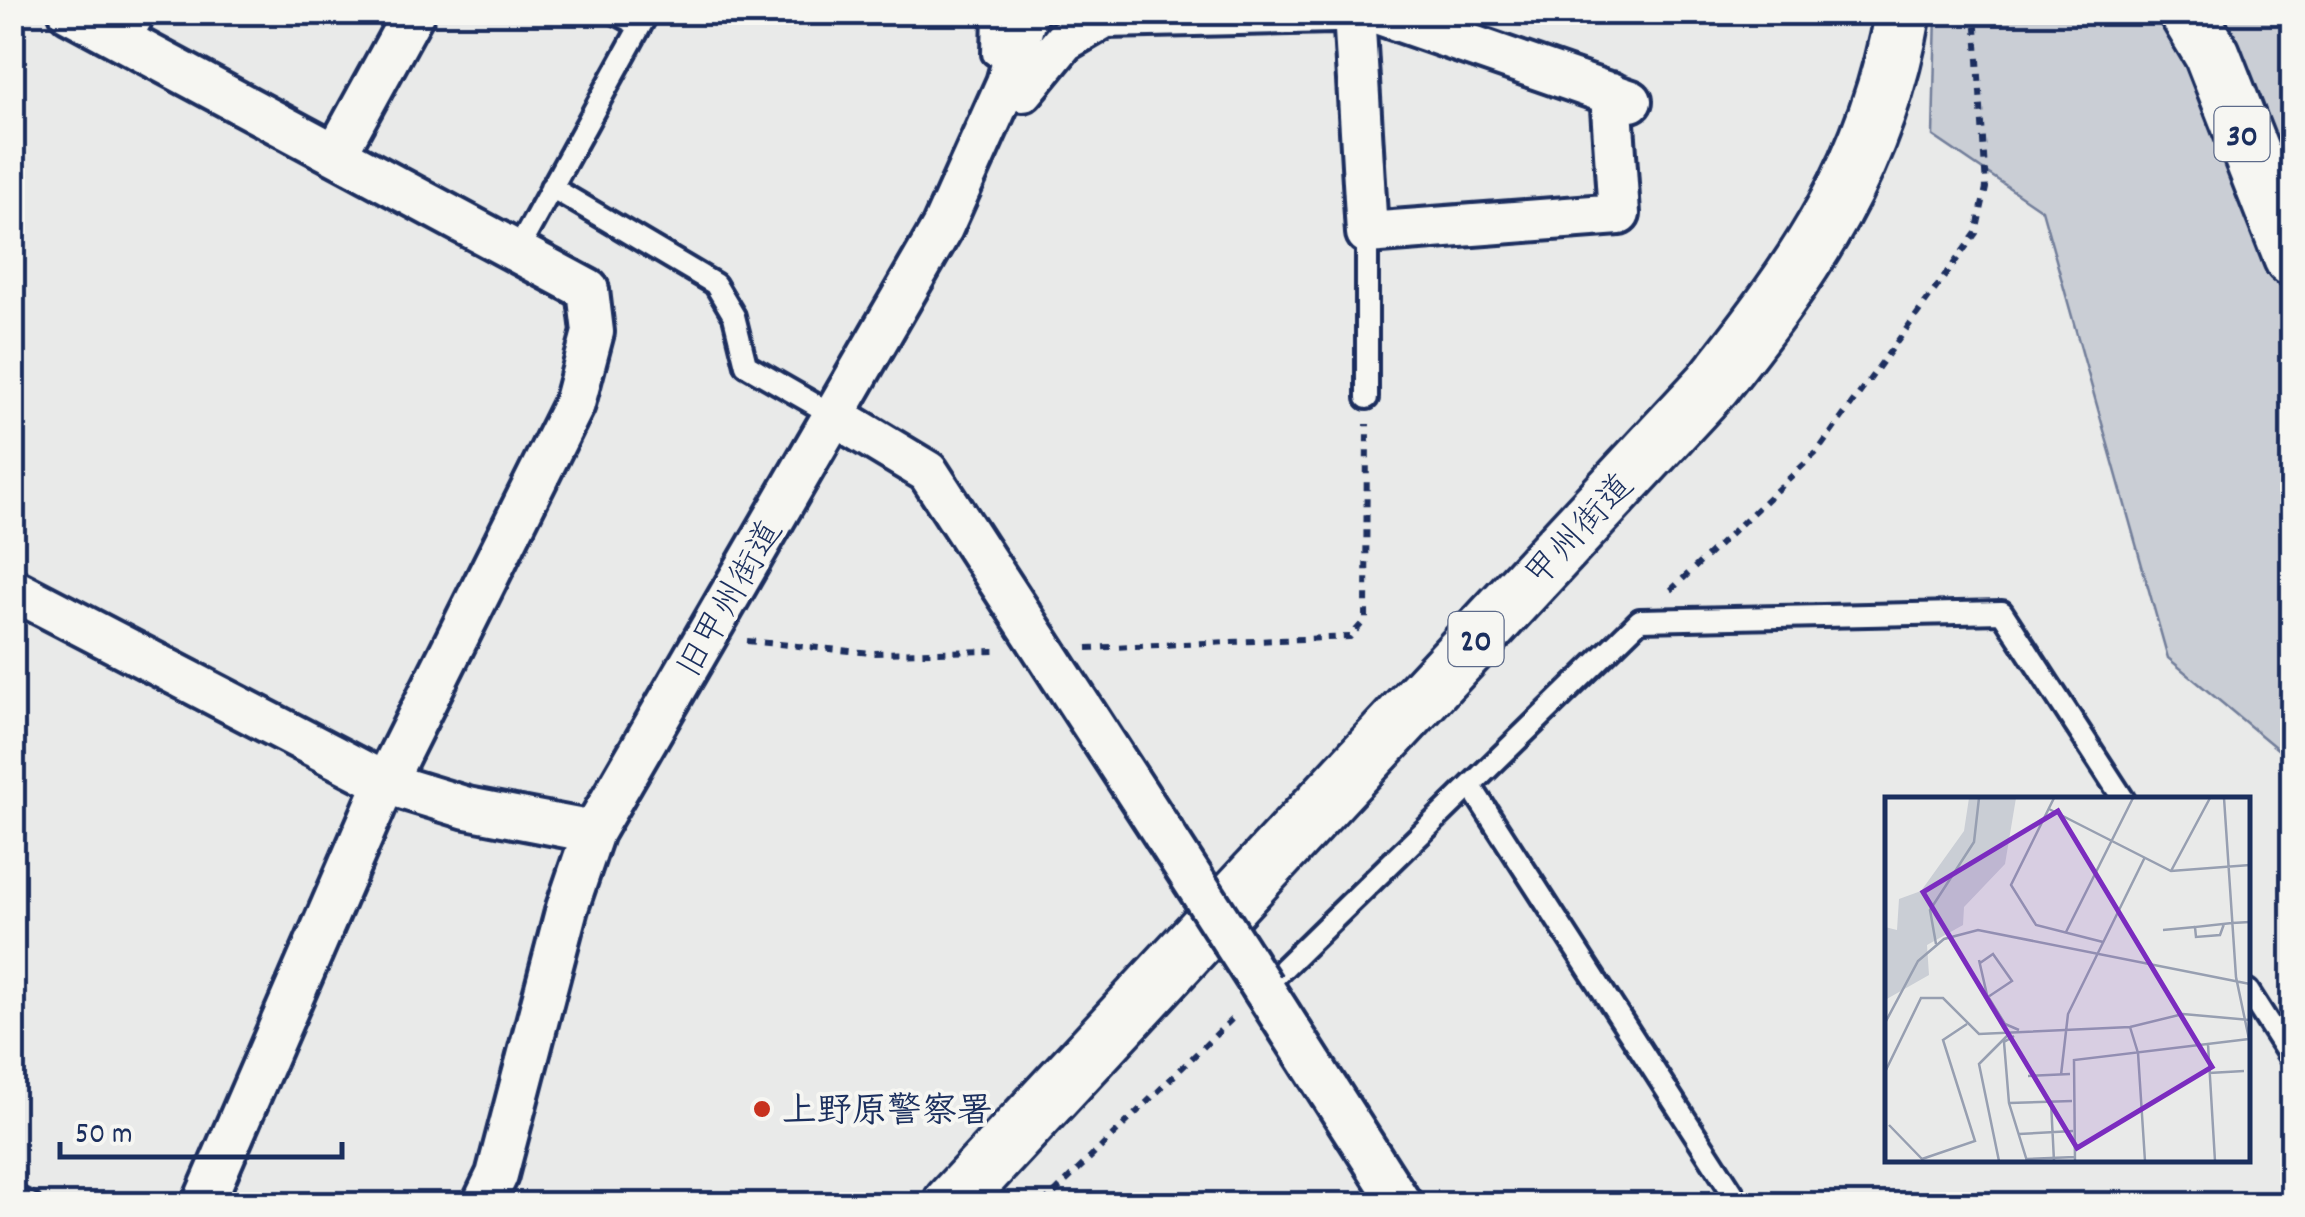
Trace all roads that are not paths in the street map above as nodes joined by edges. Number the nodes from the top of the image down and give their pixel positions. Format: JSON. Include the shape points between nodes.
{"nodes":[{"id":1,"x":70,"y":12,"type":"edge"},
{"id":2,"x":614,"y":12,"type":"edge"},
{"id":3,"x":994,"y":12,"type":"edge"},
{"id":4,"x":1026,"y":12,"type":"edge"},
{"id":5,"x":1333,"y":12,"type":"edge"},
{"id":6,"x":1354,"y":12,"type":"edge"},
{"id":7,"x":1374,"y":12,"type":"edge"},
{"id":8,"x":1904,"y":12,"type":"edge"},
{"id":9,"x":2187,"y":12,"type":"edge"},
{"id":10,"x":412,"y":13,"type":"edge"},
{"id":11,"x":644,"y":19,"type":"edge"},
{"id":12,"x":138,"y":28,"type":"edge"},
{"id":13,"x":1007,"y":84,"type":"junction"},
{"id":14,"x":336,"y":154,"type":"junction"},
{"id":15,"x":552,"y":187,"type":"junction"},
{"id":16,"x":1367,"y":233,"type":"junction"},
{"id":17,"x":517,"y":251,"type":"junction"},
{"id":18,"x":2292,"y":258,"type":"edge"},
{"id":19,"x":1368,"y":398,"type":"road end"},
{"id":20,"x":835,"y":416,"type":"junction"},
{"id":21,"x":12,"y":590,"type":"edge"},
{"id":22,"x":385,"y":783,"type":"junction"},
{"id":23,"x":1472,"y":788,"type":"junction"},
{"id":24,"x":2122,"y":797,"type":"edge"},
{"id":25,"x":593,"y":832,"type":"junction"},
{"id":26,"x":1263,"y":988,"type":"junction"},
{"id":27,"x":2250,"y":994,"type":"edge"},
{"id":28,"x":2292,"y":1060,"type":"edge"},
{"id":29,"x":12,"y":1195,"type":"edge"},
{"id":30,"x":30,"y":1204,"type":"edge"},
{"id":31,"x":203,"y":1204,"type":"edge"},
{"id":32,"x":482,"y":1204,"type":"edge"},
{"id":33,"x":952,"y":1204,"type":"edge"},
{"id":34,"x":1401,"y":1204,"type":"edge"},
{"id":35,"x":1740,"y":1204,"type":"edge"}],
"edges":[{"from":1,"to":12,"type":"street"},
{"from":2,"to":11,"type":"lane"},
{"from":3,"to":4,"type":"lane","via":[[993,54]]},
{"from":4,"to":13,"type":"street","name":"旧甲州街道"},
{"from":5,"to":13,"type":"street","via":[[1105,18],[1064,41],[1023,92]]},
{"from":6,"to":16,"type":"street"},
{"from":7,"to":16,"type":"street","via":[[1621,97],[1619,214]]},
{"from":8,"to":33,"type":"main road","name":"甲州街道","number":"20","via":[[1871,135],[1836,214],[1712,385]]},
{"from":9,"to":18,"type":"main road","number":"30","via":[[2212,54]]},
{"from":10,"to":14,"type":"street"},
{"from":11,"to":15,"type":"lane"},
{"from":12,"to":14,"type":"street"},
{"from":13,"to":20,"type":"street","name":"旧甲州街道","via":[[942,228]]},
{"from":14,"to":17,"type":"street"},
{"from":15,"to":17,"type":"lane"},
{"from":15,"to":20,"type":"lane","via":[[716,284],[734,316],[746,366]]},
{"from":16,"to":19,"type":"lane"},
{"from":17,"to":22,"type":"street","via":[[588,290],[594,332],[574,404]]},
{"from":20,"to":25,"type":"street","name":"旧甲州街道"},
{"from":20,"to":26,"type":"street","bridge":true,"via":[[928,472]]},
{"from":21,"to":22,"type":"street"},
{"from":22,"to":25,"type":"street","via":[[468,808]]},
{"from":22,"to":31,"type":"street"},
{"from":23,"to":24,"type":"lane","via":[[1640,620],[2002,612]]},
{"from":23,"to":26,"type":"lane"},
{"from":23,"to":35,"type":"lane"},
{"from":25,"to":32,"type":"street","name":"旧甲州街道","via":[[497,1175]]},
{"from":26,"to":34,"type":"street"},
{"from":27,"to":28,"type":"lane"},
{"from":29,"to":30,"type":"lane"}]}
